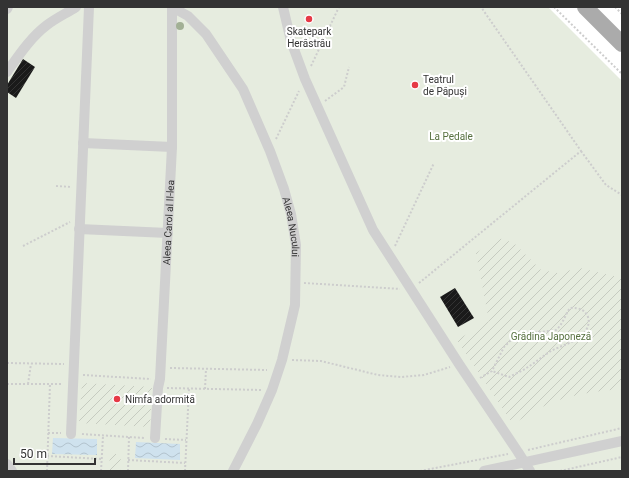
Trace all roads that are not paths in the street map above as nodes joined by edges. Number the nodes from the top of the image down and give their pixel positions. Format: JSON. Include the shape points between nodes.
{"nodes":[{"id":1,"x":76,"y":7,"type":"edge"},
{"id":2,"x":89,"y":7,"type":"edge"},
{"id":3,"x":172,"y":7,"type":"edge"},
{"id":4,"x":283,"y":7,"type":"edge"},
{"id":5,"x":585,"y":7,"type":"edge"},
{"id":6,"x":622,"y":44,"type":"edge"},
{"id":7,"x":7,"y":72,"type":"edge"},
{"id":8,"x":83,"y":143,"type":"junction"},
{"id":9,"x":172,"y":147,"type":"junction"},
{"id":10,"x":79,"y":229,"type":"junction"},
{"id":11,"x":168,"y":232,"type":"junction"},
{"id":12,"x":71,"y":434,"type":"road end"},
{"id":13,"x":155,"y":438,"type":"road end"},
{"id":14,"x":622,"y":441,"type":"edge"},
{"id":15,"x":7,"y":464,"type":"edge"},
{"id":16,"x":527,"y":467,"type":"edge"},
{"id":17,"x":12,"y":471,"type":"edge"},
{"id":18,"x":232,"y":471,"type":"edge"},
{"id":19,"x":484,"y":471,"type":"edge"}],
"edges":[{"from":1,"to":7,"type":"street","via":[[37,34]]},
{"from":2,"to":8,"type":"street"},
{"from":3,"to":9,"type":"street","name":"Aleea Carol al II-lea"},
{"from":3,"to":18,"type":"street","name":"Aleea Nucului","via":[[188,16],[206,34],[243,89],[275,164],[291,214],[296,245],[295,305],[282,360],[257,424]]},
{"from":4,"to":16,"type":"street","via":[[291,41],[305,79],[373,230]]},
{"from":5,"to":6,"type":"main road"},
{"from":8,"to":9,"type":"street"},
{"from":8,"to":10,"type":"street"},
{"from":9,"to":11,"type":"street","name":"Aleea Carol al II-lea"},
{"from":10,"to":11,"type":"street"},
{"from":10,"to":12,"type":"street"},
{"from":11,"to":13,"type":"street","name":"Aleea Carol al II-lea"},
{"from":14,"to":16,"type":"street"},
{"from":15,"to":17,"type":"street"},
{"from":16,"to":19,"type":"street"}]}
